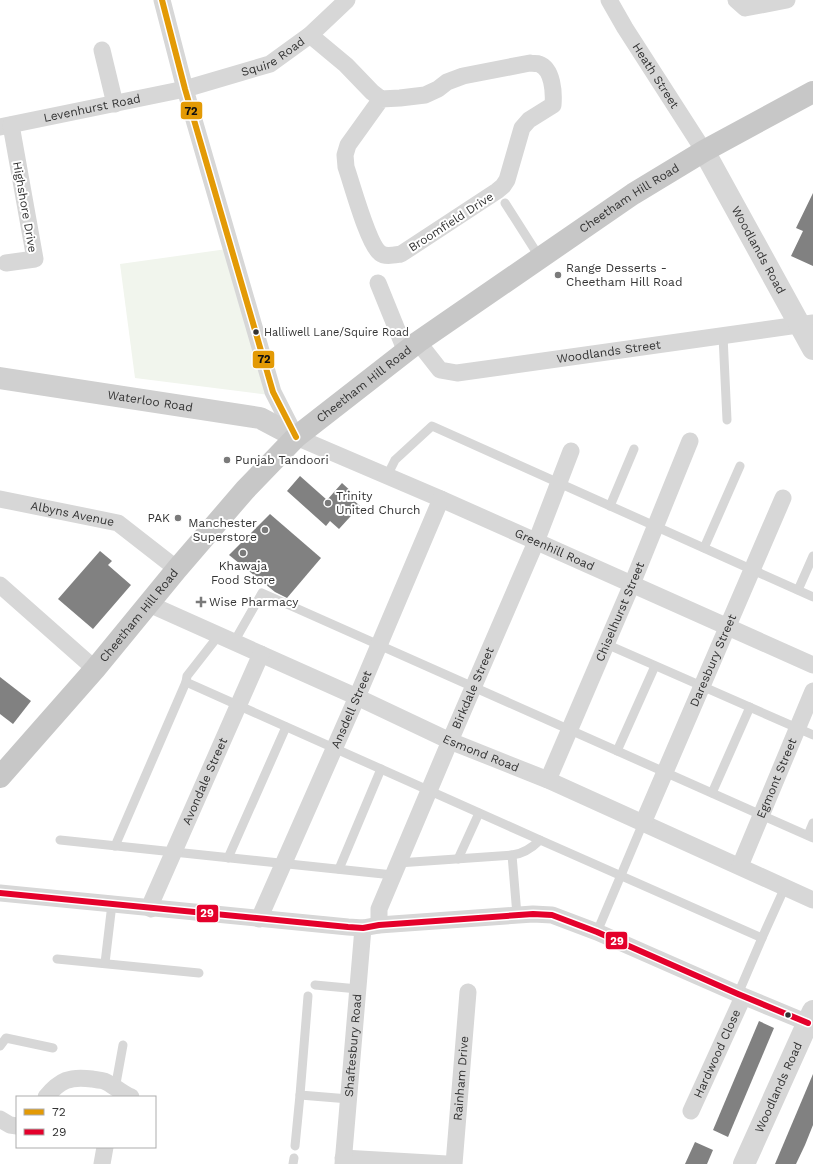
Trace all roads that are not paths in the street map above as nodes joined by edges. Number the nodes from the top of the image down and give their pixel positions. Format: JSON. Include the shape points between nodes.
{"nodes":[{"id":1,"x":162,"y":0,"type":"edge"},
{"id":2,"x":347,"y":0,"type":"edge"},
{"id":3,"x":609,"y":0,"type":"edge"},
{"id":4,"x":736,"y":0,"type":"edge"},
{"id":5,"x":787,"y":0,"type":"edge"},
{"id":6,"x":310,"y":35,"type":"junction"},
{"id":7,"x":102,"y":50,"type":"dead end"},
{"id":8,"x":185,"y":89,"type":"junction"},
{"id":9,"x":813,"y":92,"type":"edge"},
{"id":10,"x":381,"y":99,"type":"junction"},
{"id":11,"x":116,"y":104,"type":"junction"},
{"id":12,"x":5,"y":126,"type":"edge"},
{"id":13,"x":704,"y":151,"type":"junction"},
{"id":14,"x":505,"y":203,"type":"dead end"},
{"id":15,"x":540,"y":258,"type":"junction"},
{"id":16,"x":6,"y":263,"type":"dead end"},
{"id":17,"x":378,"y":283,"type":"dead end"},
{"id":18,"x":806,"y":324,"type":"edge"},
{"id":19,"x":723,"y":336,"type":"junction"},
{"id":20,"x":412,"y":347,"type":"junction"},
{"id":21,"x":813,"y":349,"type":"edge"},
{"id":22,"x":0,"y":379,"type":"edge"},
{"id":23,"x":727,"y":420,"type":"dead end"},
{"id":24,"x":296,"y":437,"type":"junction"},
{"id":25,"x":690,"y":441,"type":"dead end"},
{"id":26,"x":634,"y":449,"type":"dead end"},
{"id":27,"x":571,"y":451,"type":"dead end"},
{"id":28,"x":740,"y":466,"type":"dead end"},
{"id":29,"x":387,"y":476,"type":"junction"},
{"id":30,"x":559,"y":483,"type":"junction"},
{"id":31,"x":783,"y":498,"type":"dead end"},
{"id":32,"x":441,"y":499,"type":"junction"},
{"id":33,"x":0,"y":500,"type":"edge"},
{"id":34,"x":610,"y":506,"type":"junction"},
{"id":35,"x":655,"y":526,"type":"junction"},
{"id":36,"x":536,"y":542,"type":"junction"},
{"id":37,"x":704,"y":548,"type":"junction"},
{"id":38,"x":813,"y":556,"type":"edge"},
{"id":39,"x":752,"y":569,"type":"junction"},
{"id":40,"x":177,"y":570,"type":"junction"},
{"id":41,"x":632,"y":584,"type":"junction"},
{"id":42,"x":0,"y":585,"type":"edge"},
{"id":43,"x":798,"y":590,"type":"junction"},
{"id":44,"x":813,"y":597,"type":"edge"},
{"id":45,"x":149,"y":604,"type":"junction"},
{"id":46,"x":727,"y":627,"type":"junction"},
{"id":47,"x":226,"y":638,"type":"junction"},
{"id":48,"x":606,"y":644,"type":"junction"},
{"id":49,"x":379,"y":645,"type":"junction"},
{"id":50,"x":261,"y":654,"type":"junction"},
{"id":51,"x":813,"y":665,"type":"edge"},
{"id":52,"x":655,"y":666,"type":"junction"},
{"id":53,"x":95,"y":669,"type":"junction"},
{"id":54,"x":186,"y":682,"type":"junction"},
{"id":55,"x":702,"y":686,"type":"junction"},
{"id":56,"x":473,"y":687,"type":"junction"},
{"id":57,"x":813,"y":691,"type":"edge"},
{"id":58,"x":357,"y":697,"type":"junction"},
{"id":59,"x":238,"y":705,"type":"junction"},
{"id":60,"x":750,"y":707,"type":"junction"},
{"id":61,"x":286,"y":726,"type":"junction"},
{"id":62,"x":797,"y":728,"type":"junction"},
{"id":63,"x":570,"y":730,"type":"junction"},
{"id":64,"x":813,"y":735,"type":"edge"},
{"id":65,"x":450,"y":741,"type":"junction"},
{"id":66,"x":334,"y":748,"type":"junction"},
{"id":67,"x":617,"y":751,"type":"junction"},
{"id":68,"x":381,"y":769,"type":"junction"},
{"id":69,"x":665,"y":772,"type":"junction"},
{"id":70,"x":0,"y":777,"type":"edge"},
{"id":71,"x":548,"y":780,"type":"junction"},
{"id":72,"x":429,"y":790,"type":"junction"},
{"id":73,"x":712,"y":793,"type":"junction"},
{"id":74,"x":479,"y":813,"type":"junction"},
{"id":75,"x":761,"y":815,"type":"junction"},
{"id":76,"x":643,"y":823,"type":"junction"},
{"id":77,"x":813,"y":823,"type":"edge"},
{"id":78,"x":810,"y":837,"type":"edge"},
{"id":79,"x":60,"y":840,"type":"dead end"},
{"id":80,"x":540,"y":840,"type":"junction"},
{"id":81,"x":115,"y":846,"type":"junction"},
{"id":82,"x":174,"y":852,"type":"junction"},
{"id":83,"x":512,"y":855,"type":"junction"},
{"id":84,"x":228,"y":858,"type":"junction"},
{"id":85,"x":458,"y":859,"type":"junction"},
{"id":86,"x":284,"y":864,"type":"junction"},
{"id":87,"x":740,"y":866,"type":"junction"},
{"id":88,"x":339,"y":869,"type":"junction"},
{"id":89,"x":396,"y":869,"type":"junction"},
{"id":90,"x":620,"y":875,"type":"junction"},
{"id":91,"x":785,"y":887,"type":"junction"},
{"id":92,"x":0,"y":893,"type":"edge"},
{"id":93,"x":813,"y":900,"type":"edge"},
{"id":94,"x":112,"y":904,"type":"junction"},
{"id":95,"x":151,"y":909,"type":"junction"},
{"id":96,"x":517,"y":915,"type":"junction"},
{"id":97,"x":259,"y":919,"type":"junction"},
{"id":98,"x":371,"y":927,"type":"junction"},
{"id":99,"x":597,"y":932,"type":"junction"},
{"id":100,"x":762,"y":938,"type":"junction"},
{"id":101,"x":57,"y":959,"type":"dead end"},
{"id":102,"x":105,"y":963,"type":"junction"},
{"id":103,"x":198,"y":972,"type":"dead end"},
{"id":104,"x":315,"y":985,"type":"dead end"},
{"id":105,"x":358,"y":989,"type":"junction"},
{"id":106,"x":468,"y":992,"type":"dead end"},
{"id":107,"x":308,"y":996,"type":"dead end"},
{"id":108,"x":740,"y":996,"type":"junction"},
{"id":109,"x":810,"y":1017,"type":"edge"},
{"id":110,"x":123,"y":1045,"type":"dead end"},
{"id":111,"x":0,"y":1046,"type":"edge"},
{"id":112,"x":53,"y":1048,"type":"dead end"},
{"id":113,"x":114,"y":1093,"type":"edge"},
{"id":114,"x":300,"y":1094,"type":"junction"},
{"id":115,"x":47,"y":1096,"type":"edge"},
{"id":116,"x":127,"y":1096,"type":"edge"},
{"id":117,"x":348,"y":1099,"type":"junction"},
{"id":118,"x":691,"y":1111,"type":"dead end"},
{"id":119,"x":0,"y":1119,"type":"edge"},
{"id":120,"x":16,"y":1126,"type":"edge"},
{"id":121,"x":295,"y":1146,"type":"dead end"},
{"id":122,"x":105,"y":1148,"type":"edge"},
{"id":123,"x":343,"y":1161,"type":"edge"},
{"id":124,"x":102,"y":1164,"type":"edge"},
{"id":125,"x":447,"y":1164,"type":"edge"},
{"id":126,"x":454,"y":1164,"type":"edge"},
{"id":127,"x":744,"y":1164,"type":"edge"}],
"edges":[{"from":1,"to":8,"type":"street"},
{"from":2,"to":6,"type":"street","name":"Squire Road"},
{"from":3,"to":13,"type":"street","name":"Heath Street"},
{"from":4,"to":5,"type":"street","via":[[745,8]]},
{"from":6,"to":8,"type":"street","name":"Squire Road","via":[[270,64]]},
{"from":6,"to":10,"type":"street"},
{"from":7,"to":11,"type":"street"},
{"from":8,"to":11,"type":"street","name":"Levenhurst Road"},
{"from":8,"to":24,"type":"street","via":[[273,392]]},
{"from":9,"to":13,"type":"highway","name":"Cheetham Hill Road"},
{"from":10,"to":10,"type":"street","name":"Broomfield Drive","via":[[425,95],[463,76],[530,63],[540,64],[545,68],[551,78],[554,94],[553,105],[529,120],[522,128],[503,186],[401,254],[392,256],[381,254],[369,236],[346,167],[345,155],[348,145]]},
{"from":11,"to":12,"type":"street","name":"Levenhurst Road"},
{"from":12,"to":16,"type":"street","name":"Highshore Drive","via":[[35,259]]},
{"from":13,"to":15,"type":"highway","name":"Cheetham Hill Road","via":[[633,194]]},
{"from":13,"to":18,"type":"street","name":"Woodlands Road"},
{"from":14,"to":15,"type":"lane"},
{"from":15,"to":20,"type":"highway","name":"Cheetham Hill Road"},
{"from":17,"to":20,"type":"street","name":"Woodlands Street"},
{"from":18,"to":19,"type":"street","name":"Woodlands Street"},
{"from":18,"to":21,"type":"street","name":"Woodlands Road"},
{"from":19,"to":20,"type":"street","name":"Woodlands Street","via":[[458,373],[440,370]]},
{"from":19,"to":23,"type":"lane"},
{"from":20,"to":24,"type":"highway","name":"Cheetham Hill Road"},
{"from":22,"to":24,"type":"main road","name":"Waterloo Road","via":[[260,418]]},
{"from":24,"to":29,"type":"street","name":"Greenhill Road"},
{"from":24,"to":40,"type":"highway","name":"Cheetham Hill Road","via":[[245,490]]},
{"from":25,"to":35,"type":"street","name":"Chiselhurst Street"},
{"from":26,"to":34,"type":"lane"},
{"from":27,"to":30,"type":"street","name":"Birkdale Street"},
{"from":28,"to":37,"type":"lane"},
{"from":29,"to":30,"type":"lane","via":[[395,460],[432,426]]},
{"from":29,"to":32,"type":"street","name":"Greenhill Road"},
{"from":30,"to":34,"type":"lane"},
{"from":30,"to":36,"type":"street","name":"Birkdale Street"},
{"from":31,"to":39,"type":"street","name":"Daresbury Street"},
{"from":32,"to":36,"type":"street","name":"Greenhill Road"},
{"from":32,"to":49,"type":"street","name":"Ansdell Street"},
{"from":33,"to":40,"type":"street","name":"Albyns Avenue","via":[[118,523]]},
{"from":34,"to":35,"type":"lane"},
{"from":35,"to":37,"type":"lane"},
{"from":35,"to":41,"type":"street","name":"Chiselhurst Street"},
{"from":36,"to":41,"type":"street","name":"Greenhill Road"},
{"from":36,"to":56,"type":"street","name":"Birkdale Street"},
{"from":37,"to":39,"type":"lane"},
{"from":38,"to":43,"type":"lane"},
{"from":39,"to":43,"type":"lane"},
{"from":39,"to":46,"type":"street","name":"Daresbury Street"},
{"from":40,"to":45,"type":"highway","name":"Cheetham Hill Road"},
{"from":41,"to":46,"type":"street","name":"Greenhill Road"},
{"from":41,"to":48,"type":"street","name":"Chiselhurst Street"},
{"from":42,"to":53,"type":"street"},
{"from":43,"to":44,"type":"lane"},
{"from":45,"to":47,"type":"street","name":"Esmond Road"},
{"from":45,"to":53,"type":"highway","name":"Cheetham Hill Road"},
{"from":46,"to":51,"type":"street","name":"Greenhill Road"},
{"from":46,"to":55,"type":"street","name":"Daresbury Street"},
{"from":47,"to":49,"type":"lane","via":[[262,593]]},
{"from":47,"to":50,"type":"street","name":"Esmond Road"},
{"from":47,"to":54,"type":"lane","via":[[187,676]]},
{"from":48,"to":52,"type":"lane"},
{"from":48,"to":63,"type":"street","name":"Chiselhurst Street"},
{"from":49,"to":56,"type":"lane"},
{"from":49,"to":58,"type":"street","name":"Ansdell Street"},
{"from":50,"to":58,"type":"street","name":"Esmond Road"},
{"from":50,"to":59,"type":"street","name":"Avondale Street"},
{"from":52,"to":55,"type":"lane"},
{"from":52,"to":67,"type":"lane"},
{"from":53,"to":70,"type":"highway","name":"Cheetham Hill Road"},
{"from":54,"to":59,"type":"lane"},
{"from":54,"to":81,"type":"lane"},
{"from":55,"to":60,"type":"lane"},
{"from":55,"to":69,"type":"street","name":"Daresbury Street"},
{"from":56,"to":63,"type":"lane"},
{"from":56,"to":65,"type":"street","name":"Birkdale Street"},
{"from":57,"to":62,"type":"street","name":"Egmont Street"},
{"from":58,"to":65,"type":"street","name":"Esmond Road"},
{"from":58,"to":66,"type":"street","name":"Ansdell Street"},
{"from":59,"to":61,"type":"lane"},
{"from":59,"to":82,"type":"street","name":"Avondale Street"},
{"from":60,"to":62,"type":"lane"},
{"from":60,"to":73,"type":"lane"},
{"from":61,"to":66,"type":"lane"},
{"from":61,"to":84,"type":"lane"},
{"from":62,"to":64,"type":"lane"},
{"from":62,"to":75,"type":"street","name":"Egmont Street"},
{"from":63,"to":67,"type":"lane"},
{"from":63,"to":71,"type":"street","name":"Chiselhurst Street"},
{"from":65,"to":71,"type":"street","name":"Esmond Road"},
{"from":65,"to":72,"type":"street","name":"Birkdale Street"},
{"from":66,"to":68,"type":"lane"},
{"from":66,"to":86,"type":"street","name":"Ansdell Street"},
{"from":67,"to":69,"type":"lane"},
{"from":68,"to":72,"type":"lane"},
{"from":68,"to":88,"type":"lane"},
{"from":69,"to":73,"type":"lane"},
{"from":69,"to":76,"type":"street","name":"Daresbury Street"},
{"from":71,"to":76,"type":"street","name":"Esmond Road"},
{"from":72,"to":74,"type":"lane"},
{"from":72,"to":89,"type":"street","name":"Birkdale Street"},
{"from":73,"to":75,"type":"lane"},
{"from":74,"to":80,"type":"lane"},
{"from":74,"to":85,"type":"lane"},
{"from":75,"to":78,"type":"lane"},
{"from":75,"to":87,"type":"street","name":"Egmont Street"},
{"from":76,"to":87,"type":"street","name":"Esmond Road"},
{"from":76,"to":90,"type":"lane"},
{"from":77,"to":78,"type":"lane"},
{"from":79,"to":81,"type":"lane"},
{"from":80,"to":83,"type":"lane","via":[[520,854]]},
{"from":80,"to":90,"type":"lane"},
{"from":81,"to":82,"type":"lane"},
{"from":82,"to":84,"type":"lane"},
{"from":82,"to":95,"type":"street","name":"Avondale Street","via":[[152,901]]},
{"from":83,"to":85,"type":"lane"},
{"from":83,"to":96,"type":"lane"},
{"from":84,"to":86,"type":"lane"},
{"from":85,"to":89,"type":"lane"},
{"from":86,"to":88,"type":"lane"},
{"from":86,"to":97,"type":"street","name":"Ansdell Street"},
{"from":87,"to":91,"type":"street","name":"Esmond Road"},
{"from":88,"to":89,"type":"lane"},
{"from":89,"to":98,"type":"street","name":"Birkdale Street"},
{"from":90,"to":99,"type":"lane"},
{"from":90,"to":100,"type":"lane"},
{"from":91,"to":93,"type":"street","name":"Esmond Road"},
{"from":91,"to":100,"type":"lane"},
{"from":92,"to":94,"type":"street"},
{"from":94,"to":95,"type":"street"},
{"from":94,"to":102,"type":"lane"},
{"from":95,"to":97,"type":"street"},
{"from":96,"to":98,"type":"street"},
{"from":96,"to":99,"type":"street","via":[[552,915]]},
{"from":97,"to":98,"type":"street","via":[[348,928]]},
{"from":98,"to":105,"type":"street","name":"Shaftesbury Road"},
{"from":99,"to":108,"type":"street"},
{"from":100,"to":108,"type":"lane"},
{"from":101,"to":102,"type":"lane"},
{"from":102,"to":103,"type":"lane"},
{"from":104,"to":105,"type":"lane"},
{"from":105,"to":117,"type":"street","name":"Shaftesbury Road"},
{"from":106,"to":126,"type":"street","name":"Rainham Drive"},
{"from":107,"to":114,"type":"lane"},
{"from":108,"to":109,"type":"street"},
{"from":108,"to":118,"type":"street","name":"Hardwood Close"},
{"from":109,"to":127,"type":"street","name":"Woodlands Road"},
{"from":110,"to":113,"type":"lane"},
{"from":111,"to":112,"type":"lane","via":[[6,1038]]},
{"from":113,"to":115,"type":"street","via":[[104,1081],[78,1077],[62,1082]]},
{"from":113,"to":116,"type":"street"},
{"from":114,"to":117,"type":"lane"},
{"from":114,"to":121,"type":"lane"},
{"from":117,"to":123,"type":"street","name":"Shaftesbury Road"},
{"from":119,"to":120,"type":"street"},
{"from":122,"to":124,"type":"street"},
{"from":123,"to":125,"type":"street"}]}
